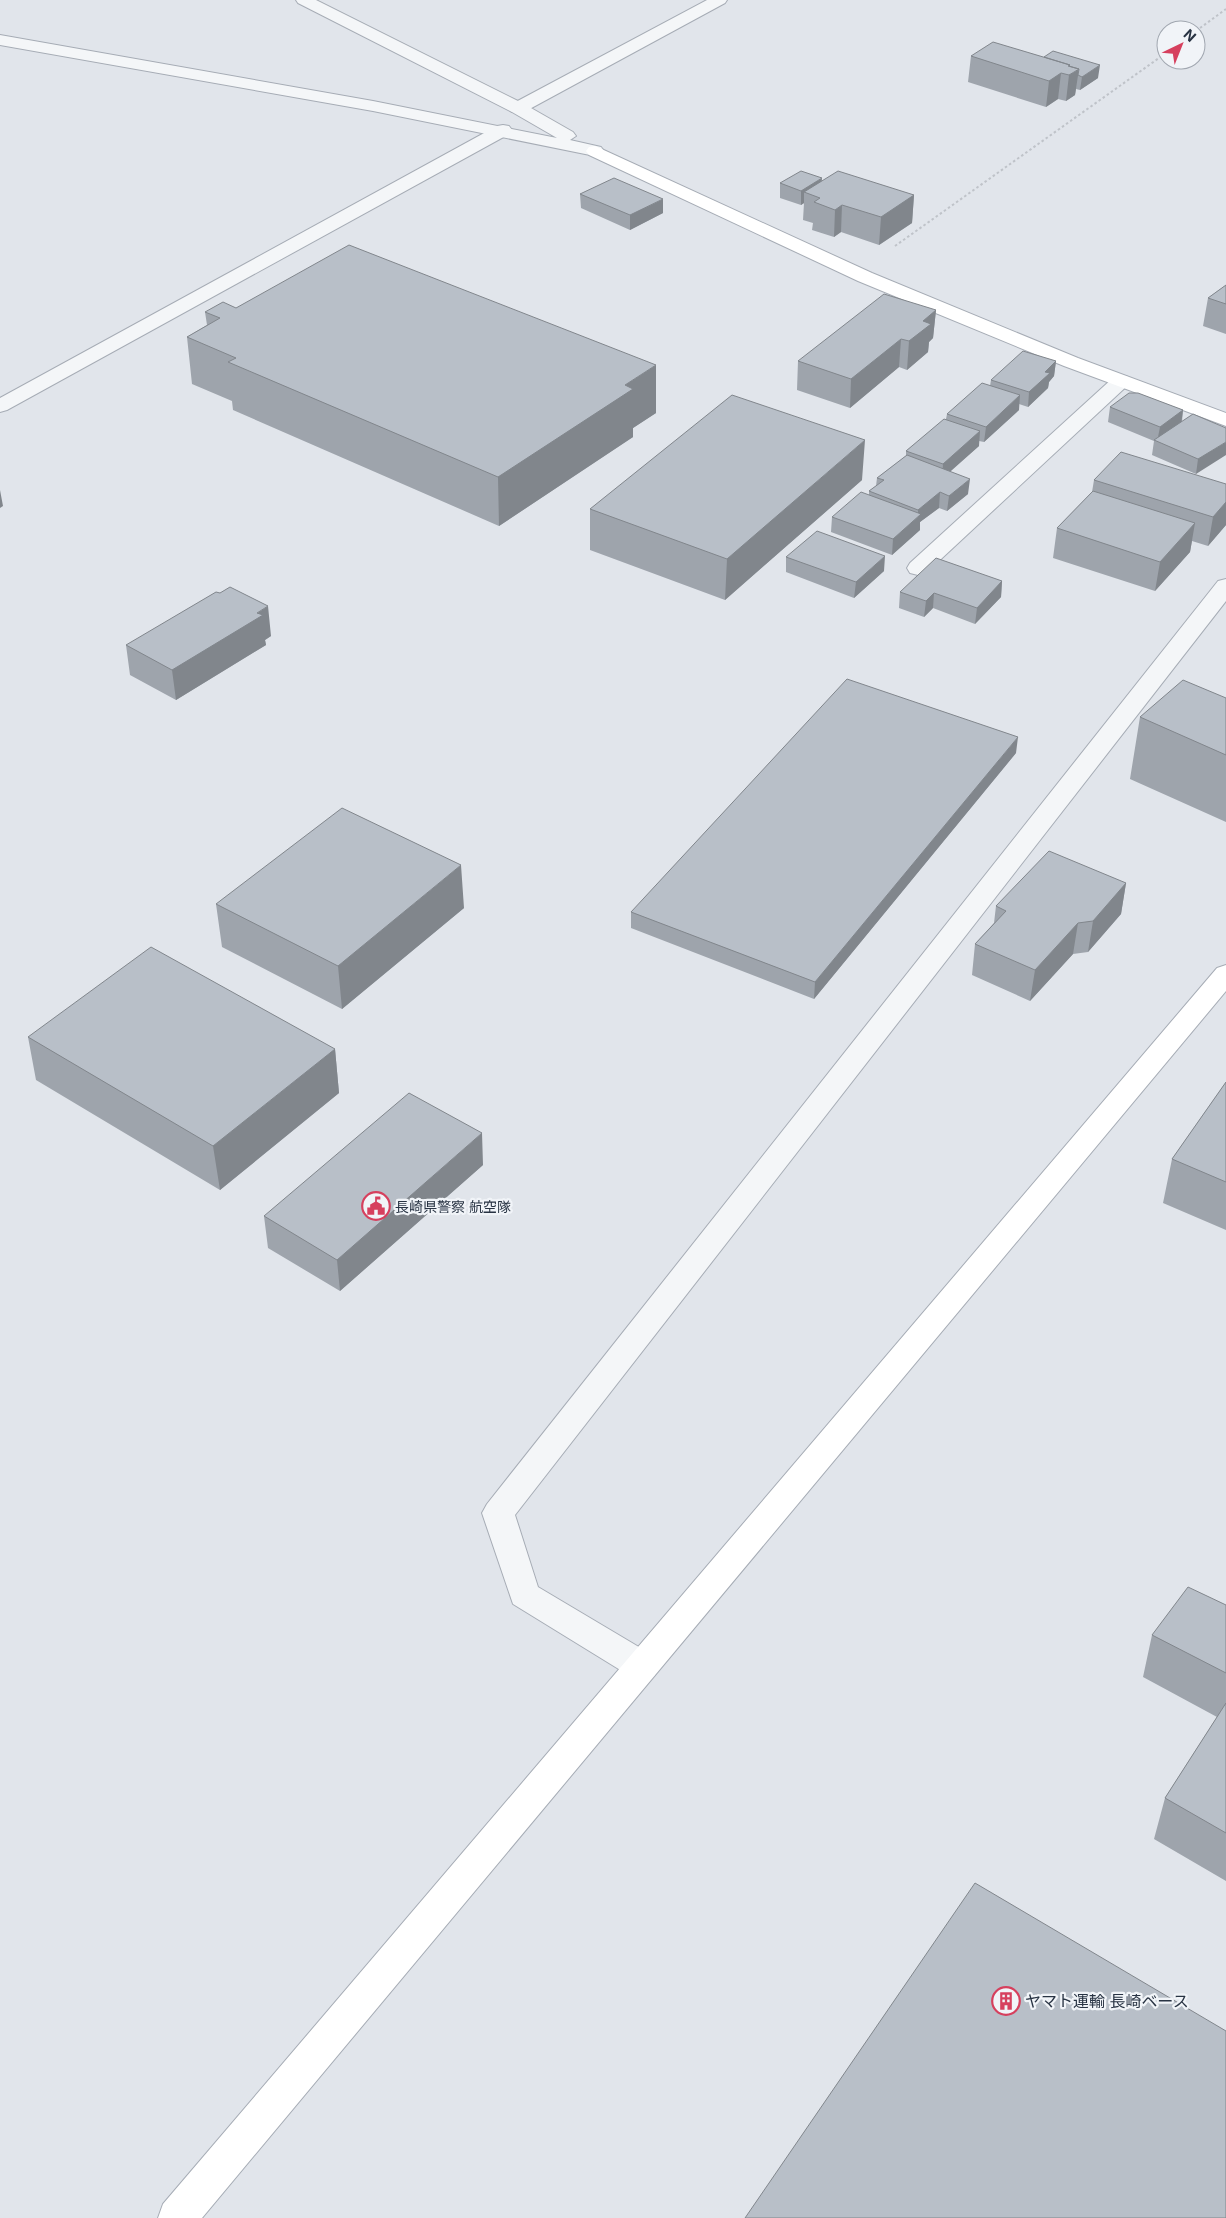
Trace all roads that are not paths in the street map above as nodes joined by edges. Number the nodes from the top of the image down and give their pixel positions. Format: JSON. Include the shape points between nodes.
{"nodes":[{"id":1,"x":304,"y":0,"type":"edge"},
{"id":2,"x":718,"y":0,"type":"edge"},
{"id":3,"x":0,"y":40,"type":"edge"},
{"id":4,"x":518,"y":108,"type":"junction"},
{"id":5,"x":503,"y":130,"type":"junction"},
{"id":6,"x":595,"y":151,"type":"junction"},
{"id":7,"x":1121,"y":381,"type":"junction"},
{"id":8,"x":0,"y":406,"type":"edge"},
{"id":9,"x":1226,"y":420,"type":"edge"},
{"id":10,"x":918,"y":568,"type":"dead end"},
{"id":11,"x":1226,"y":586,"type":"edge"},
{"id":12,"x":1226,"y":974,"type":"edge"},
{"id":13,"x":642,"y":1666,"type":"junction"},
{"id":14,"x":177,"y":2218,"type":"edge"}],
"edges":[{"from":1,"to":4,"type":"street"},
{"from":2,"to":4,"type":"street"},
{"from":3,"to":5,"type":"street"},
{"from":4,"to":6,"type":"street"},
{"from":5,"to":6,"type":"street"},
{"from":5,"to":8,"type":"street"},
{"from":6,"to":7,"type":"street","via":[[865,277]]},
{"from":7,"to":9,"type":"street"},
{"from":7,"to":10,"type":"street"},
{"from":11,"to":13,"type":"street","via":[[498,1513],[524,1595]]},
{"from":12,"to":13,"type":"street"},
{"from":13,"to":14,"type":"street"}]}
